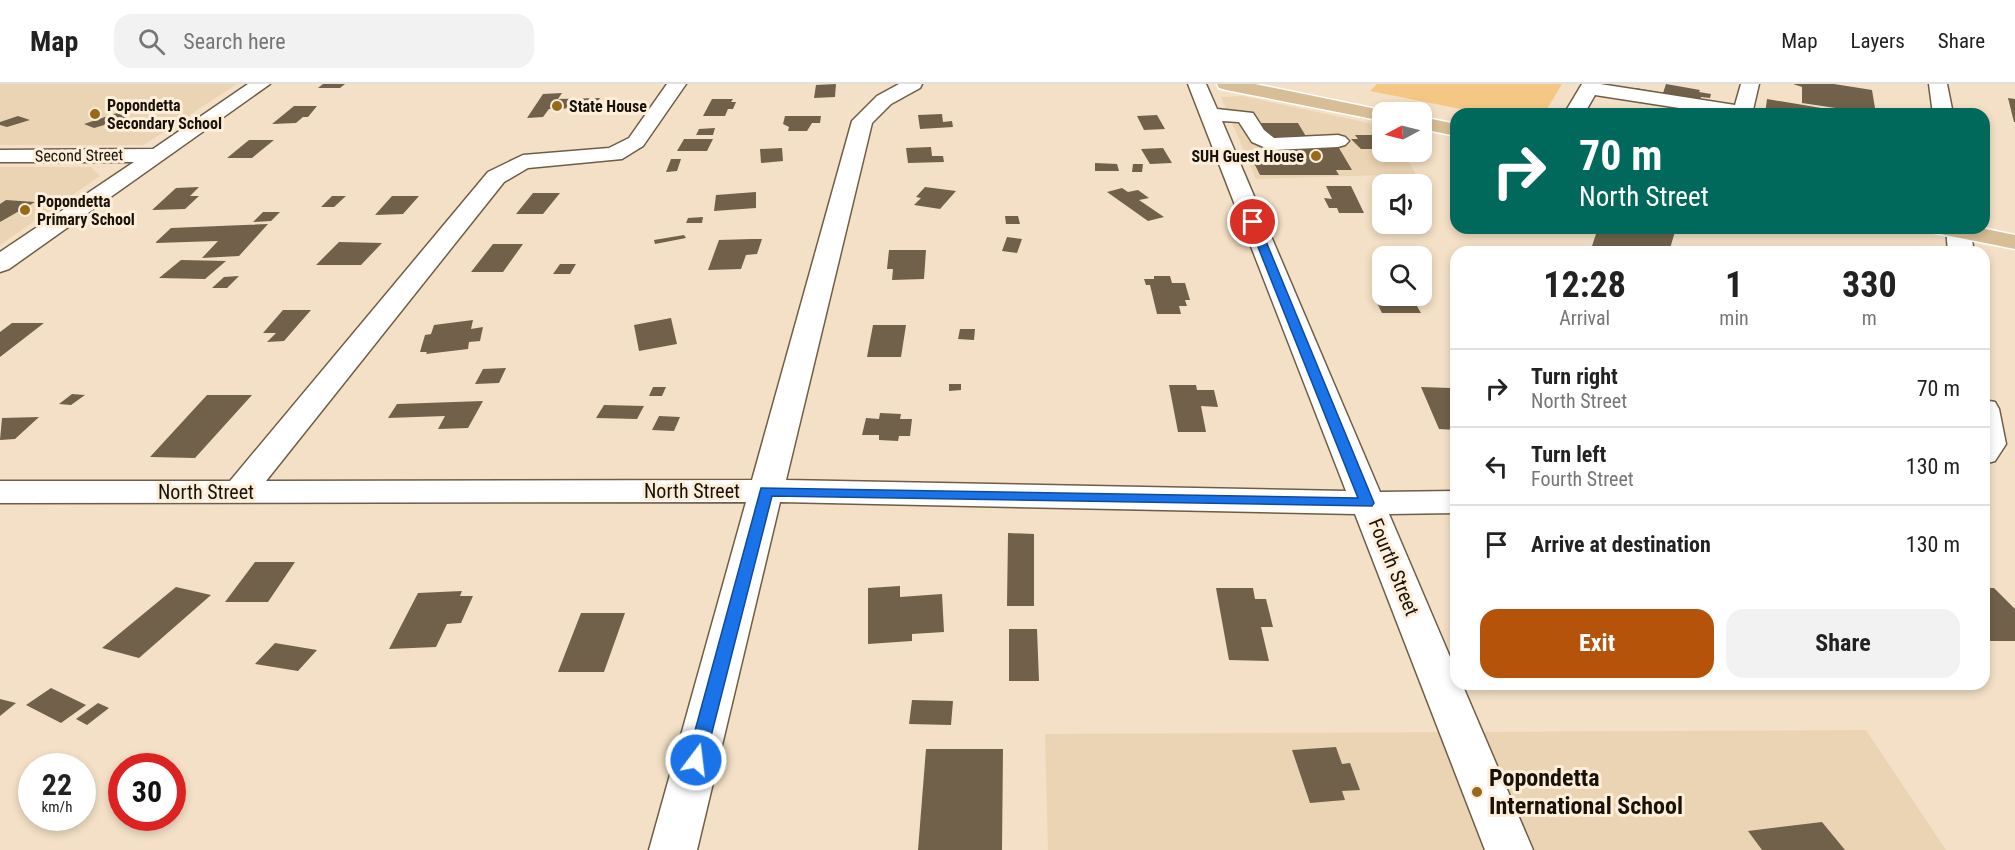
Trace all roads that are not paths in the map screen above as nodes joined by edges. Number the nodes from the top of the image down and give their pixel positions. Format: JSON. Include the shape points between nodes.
{"nodes":[{"id":1,"x":261,"y":84,"type":"edge"},
{"id":2,"x":677,"y":84,"type":"edge"},
{"id":3,"x":913,"y":84,"type":"edge"},
{"id":4,"x":1197,"y":84,"type":"edge"},
{"id":5,"x":1226,"y":84,"type":"edge"},
{"id":6,"x":1750,"y":84,"type":"edge"},
{"id":7,"x":1938,"y":84,"type":"edge"},
{"id":8,"x":1590,"y":86,"type":"edge"},
{"id":9,"x":1577,"y":108,"type":"edge"},
{"id":10,"x":1719,"y":108,"type":"edge"},
{"id":11,"x":1744,"y":108,"type":"edge"},
{"id":12,"x":1941,"y":108,"type":"edge"},
{"id":13,"x":1372,"y":113,"type":"edge"},
{"id":14,"x":1209,"y":114,"type":"junction"},
{"id":15,"x":1432,"y":125,"type":"edge"},
{"id":16,"x":1450,"y":129,"type":"edge"},
{"id":17,"x":1338,"y":141,"type":"dead end"},
{"id":18,"x":157,"y":154,"type":"junction"},
{"id":19,"x":0,"y":156,"type":"edge"},
{"id":20,"x":1955,"y":235,"type":"edge"},
{"id":21,"x":2015,"y":242,"type":"edge"},
{"id":22,"x":0,"y":264,"type":"edge"},
{"id":23,"x":766,"y":491,"type":"junction"},
{"id":24,"x":0,"y":492,"type":"edge"},
{"id":25,"x":238,"y":493,"type":"junction"},
{"id":26,"x":1450,"y":502,"type":"edge"},
{"id":27,"x":1367,"y":503,"type":"junction"},
{"id":28,"x":672,"y":850,"type":"edge"},
{"id":29,"x":1509,"y":850,"type":"edge"}],
"edges":[{"from":1,"to":18,"type":"street"},
{"from":2,"to":25,"type":"street","via":[[636,142],[614,154],[523,162],[495,177]]},
{"from":3,"to":23,"type":"street","via":[[884,100],[862,121]]},
{"from":4,"to":14,"type":"street","name":"Fourth Street"},
{"from":5,"to":13,"type":"main road"},
{"from":6,"to":11,"type":"street"},
{"from":7,"to":12,"type":"street"},
{"from":8,"to":9,"type":"street"},
{"from":8,"to":10,"type":"street"},
{"from":14,"to":17,"type":"street","via":[[1246,117],[1264,142]]},
{"from":14,"to":27,"type":"street","name":"Fourth Street"},
{"from":15,"to":16,"type":"main road"},
{"from":18,"to":19,"type":"street","name":"Second Street"},
{"from":18,"to":22,"type":"street"},
{"from":20,"to":21,"type":"main road"},
{"from":23,"to":25,"type":"street","name":"North Street"},
{"from":23,"to":27,"type":"street","name":"North Street"},
{"from":23,"to":28,"type":"street"},
{"from":24,"to":25,"type":"street","name":"North Street"},
{"from":26,"to":27,"type":"street","name":"North Street"},
{"from":27,"to":29,"type":"street","name":"Fourth Street"}]}
